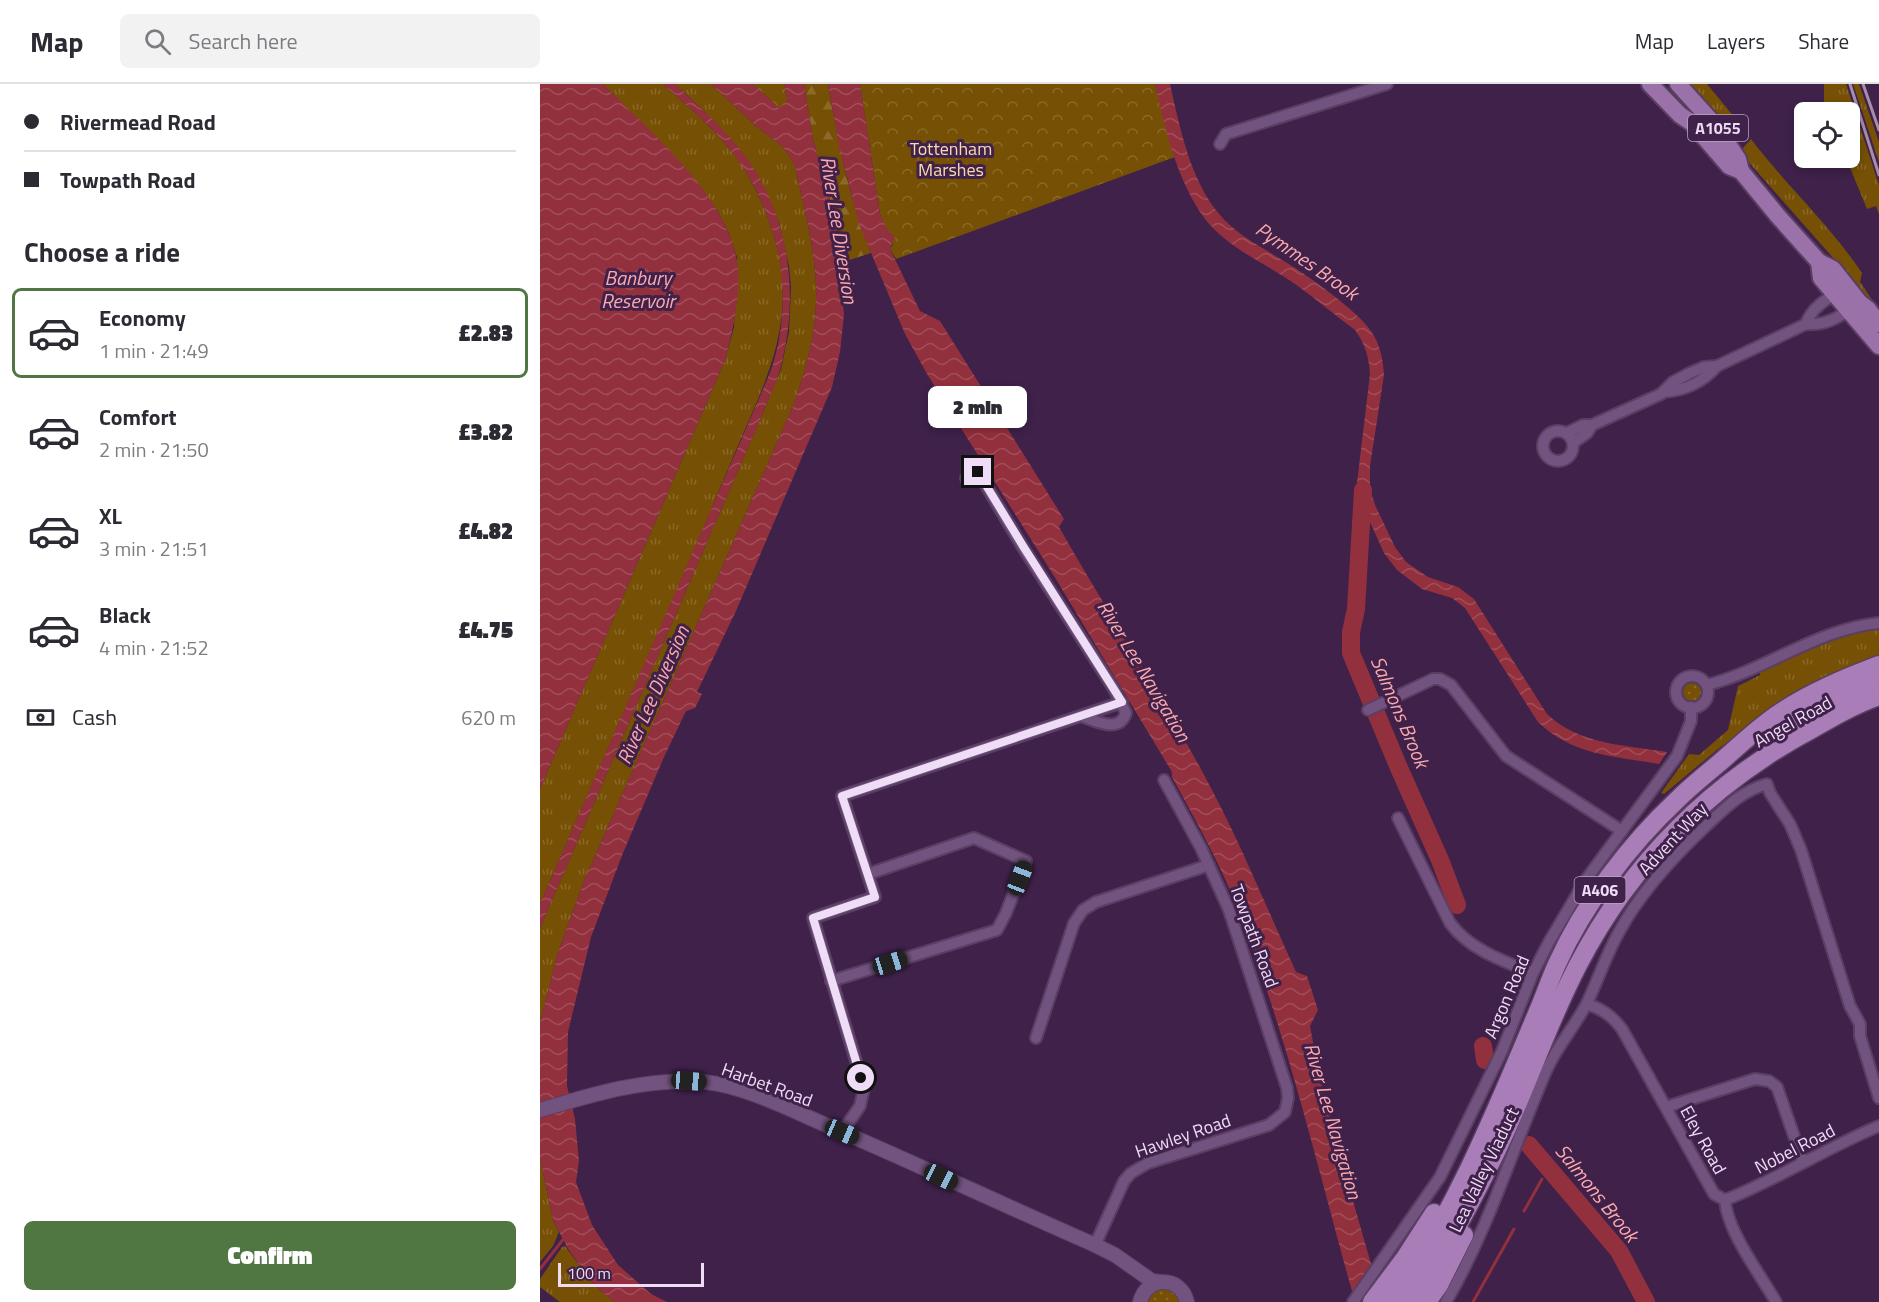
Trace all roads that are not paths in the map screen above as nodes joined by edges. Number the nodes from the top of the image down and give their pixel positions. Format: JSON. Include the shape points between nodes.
{"nodes":[{"id":1,"x":1388,"y":84,"type":"edge"},
{"id":2,"x":1650,"y":84,"type":"edge"},
{"id":3,"x":1667,"y":84,"type":"edge"},
{"id":4,"x":1681,"y":86,"type":"edge"},
{"id":5,"x":1692,"y":123,"type":"junction"},
{"id":6,"x":1223,"y":139,"type":"dead end"},
{"id":7,"x":1741,"y":171,"type":"junction"},
{"id":8,"x":1848,"y":299,"type":"junction"},
{"id":9,"x":1806,"y":324,"type":"junction"},
{"id":10,"x":1879,"y":324,"type":"edge"},
{"id":11,"x":1879,"y":346,"type":"edge"},
{"id":12,"x":1592,"y":425,"type":"junction"},
{"id":13,"x":1567,"y":433,"type":"junction"},
{"id":14,"x":1573,"y":443,"type":"junction"},
{"id":15,"x":966,"y":478,"type":"dead end"},
{"id":16,"x":1879,"y":623,"type":"edge"},
{"id":17,"x":1879,"y":665,"type":"edge"},
{"id":18,"x":1879,"y":681,"type":"edge"},
{"id":19,"x":1707,"y":685,"type":"junction"},
{"id":20,"x":1879,"y":696,"type":"edge"},
{"id":21,"x":1122,"y":702,"type":"junction"},
{"id":22,"x":1879,"y":705,"type":"edge"},
{"id":23,"x":1691,"y":707,"type":"junction"},
{"id":24,"x":1371,"y":708,"type":"dead end"},
{"id":25,"x":1081,"y":716,"type":"junction"},
{"id":26,"x":1829,"y":720,"type":"junction"},
{"id":27,"x":1710,"y":771,"type":"junction"},
{"id":28,"x":1164,"y":780,"type":"dead end"},
{"id":29,"x":1398,"y":818,"type":"dead end"},
{"id":30,"x":1622,"y":831,"type":"junction"},
{"id":31,"x":1209,"y":865,"type":"junction"},
{"id":32,"x":868,"y":874,"type":"junction"},
{"id":33,"x":1533,"y":973,"type":"junction"},
{"id":34,"x":831,"y":981,"type":"junction"},
{"id":35,"x":1587,"y":1004,"type":"junction"},
{"id":36,"x":1036,"y":1038,"type":"dead end"},
{"id":37,"x":1879,"y":1098,"type":"edge"},
{"id":38,"x":1666,"y":1107,"type":"junction"},
{"id":39,"x":540,"y":1110,"type":"edge"},
{"id":40,"x":1285,"y":1112,"type":"joint"},
{"id":41,"x":1879,"y":1126,"type":"edge"},
{"id":42,"x":842,"y":1132,"type":"junction"},
{"id":43,"x":1488,"y":1148,"type":"junction"},
{"id":44,"x":1803,"y":1162,"type":"junction"},
{"id":45,"x":1725,"y":1200,"type":"junction"},
{"id":46,"x":1095,"y":1245,"type":"junction"},
{"id":47,"x":1408,"y":1266,"type":"junction"},
{"id":48,"x":1134,"y":1268,"type":"junction"},
{"id":49,"x":1161,"y":1281,"type":"junction"},
{"id":50,"x":1140,"y":1299,"type":"edge"},
{"id":51,"x":1418,"y":1299,"type":"edge"},
{"id":52,"x":1187,"y":1302,"type":"edge"},
{"id":53,"x":1353,"y":1302,"type":"edge"},
{"id":54,"x":1372,"y":1302,"type":"edge"},
{"id":55,"x":1392,"y":1302,"type":"edge"},
{"id":56,"x":1446,"y":1302,"type":"edge"},
{"id":57,"x":1776,"y":1302,"type":"edge"}],
"edges":[{"from":1,"to":6,"type":"street"},
{"from":2,"to":5,"type":"main road","number":"A1055"},
{"from":3,"to":5,"type":"main road"},
{"from":4,"to":7,"type":"main road","number":"A1055","via":[[1731,146]]},
{"from":5,"to":7,"type":"main road","number":"A1055","via":[[1729,166]]},
{"from":7,"to":8,"type":"main road","number":"A1055","via":[[1819,262],[1833,269]]},
{"from":8,"to":9,"type":"street","via":[[1818,325]]},
{"from":8,"to":9,"type":"street","via":[[1810,313]]},
{"from":8,"to":10,"type":"main road","number":"A1055","via":[[1868,309]]},
{"from":8,"to":11,"type":"main road","number":"A1055"},
{"from":9,"to":12,"type":"street","via":[[1717,366],[1708,376],[1687,387],[1663,392]]},
{"from":12,"to":13,"type":"street"},
{"from":12,"to":14,"type":"street","via":[[1587,434]]},
{"from":13,"to":14,"type":"street"},
{"from":13,"to":14,"type":"street","via":[[1558,430],[1545,436],[1544,454],[1551,460],[1562,460],[1571,454]]},
{"from":15,"to":21,"type":"street","via":[[978,472]]},
{"from":16,"to":19,"type":"street","via":[[1828,634],[1730,679]]},
{"from":17,"to":27,"type":"highway","number":"A406","via":[[1812,694],[1780,713]]},
{"from":18,"to":27,"type":"highway","name":"Angel Road","number":"A406","via":[[1791,720]]},
{"from":19,"to":23,"type":"street","via":[[1704,703]]},
{"from":19,"to":23,"type":"street","via":[[1701,678],[1691,676],[1679,684],[1677,697]]},
{"from":20,"to":26,"type":"highway","name":"Angel Road","number":"A406"},
{"from":21,"to":25,"type":"street"},
{"from":21,"to":25,"type":"street","via":[[1126,713],[1117,724],[1110,726]]},
{"from":22,"to":26,"type":"highway"},
{"from":23,"to":30,"type":"street","name":"Argon Road","via":[[1691,722],[1682,747]]},
{"from":24,"to":30,"type":"street","via":[[1432,679],[1446,681],[1506,756]]},
{"from":25,"to":32,"type":"street","via":[[842,796]]},
{"from":26,"to":43,"type":"highway","name":"Lea Valley Viaduct","number":"A406","via":[[1736,776],[1696,810],[1635,875],[1578,966]]},
{"from":27,"to":43,"type":"highway","name":"Lea Valley Viaduct","number":"A406","via":[[1650,828],[1607,880],[1574,931],[1527,1035]]},
{"from":28,"to":31,"type":"street","name":"Towpath Road"},
{"from":29,"to":33,"type":"street","via":[[1456,932],[1496,959]]},
{"from":30,"to":33,"type":"street","name":"Argon Road","via":[[1563,916]]},
{"from":31,"to":36,"type":"street","via":[[1096,902],[1083,910],[1074,923]]},
{"from":31,"to":40,"type":"street","name":"Towpath Road","via":[[1229,910],[1287,1088]]},
{"from":32,"to":34,"type":"street","via":[[875,897],[813,918]]},
{"from":32,"to":34,"type":"street","via":[[974,838],[1026,861],[997,930]]},
{"from":33,"to":53,"type":"street","name":"Argon Road","via":[[1502,1051],[1440,1177]]},
{"from":34,"to":42,"type":"street","via":[[864,1088],[860,1106]]},
{"from":35,"to":37,"type":"street","name":"Advent Way","via":[[1619,931],[1663,870],[1743,793],[1767,784],[1801,850],[1850,1006],[1860,1024]]},
{"from":35,"to":38,"type":"street","name":"Eley Road","via":[[1612,1016],[1622,1029]]},
{"from":35,"to":56,"type":"street","name":"Advent Way","via":[[1553,1056],[1492,1208]]},
{"from":38,"to":44,"type":"street","via":[[1755,1079],[1769,1081],[1777,1087]]},
{"from":38,"to":45,"type":"street","name":"Eley Road","via":[[1714,1194]]},
{"from":39,"to":42,"type":"street","name":"Harbet Road","via":[[654,1083],[707,1082],[743,1092]]},
{"from":40,"to":46,"type":"street","name":"Hawley Road","via":[[1269,1125],[1148,1163],[1131,1173]]},
{"from":41,"to":44,"type":"street","name":"Nobel Road"},
{"from":42,"to":46,"type":"street","name":"Harbet Road"},
{"from":43,"to":47,"type":"highway","name":"Lea Valley Viaduct","number":"A406","via":[[1444,1219]]},
{"from":43,"to":51,"type":"highway","via":[[1466,1231],[1448,1268]]},
{"from":44,"to":45,"type":"street","name":"Nobel Road"},
{"from":45,"to":57,"type":"street","name":"Eley Road","via":[[1732,1228]]},
{"from":46,"to":48,"type":"street","name":"Harbet Road"},
{"from":47,"to":54,"type":"highway"},
{"from":47,"to":55,"type":"highway","name":"Lea Valley Viaduct","number":"A406"},
{"from":48,"to":49,"type":"street","name":"Harbet Road","via":[[1152,1281]]},
{"from":48,"to":50,"type":"street","via":[[1143,1290]]},
{"from":49,"to":50,"type":"street","via":[[1145,1289]]},
{"from":49,"to":52,"type":"street","name":"Harbet Road","via":[[1176,1285]]}]}
